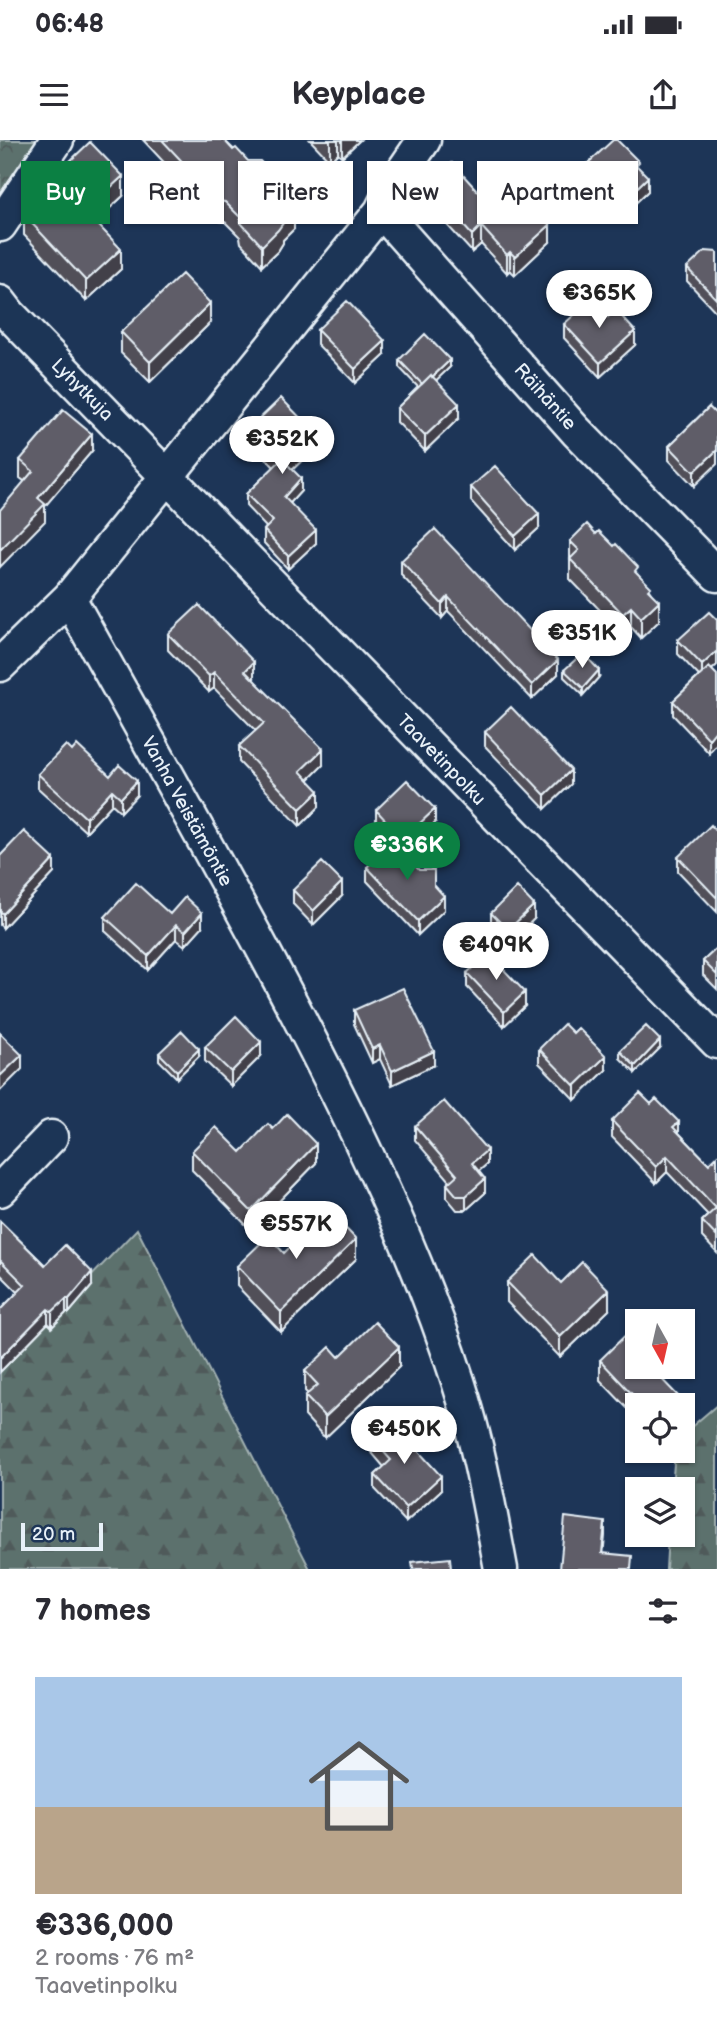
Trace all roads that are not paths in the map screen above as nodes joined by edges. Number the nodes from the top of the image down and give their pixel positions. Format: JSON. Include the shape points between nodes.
{"nodes":[{"id":1,"x":57,"y":140,"type":"edge"},
{"id":2,"x":424,"y":140,"type":"edge"},
{"id":3,"x":410,"y":161,"type":"edge"},
{"id":4,"x":371,"y":224,"type":"edge"},
{"id":5,"x":393,"y":224,"type":"edge"},
{"id":6,"x":0,"y":225,"type":"edge"},
{"id":7,"x":0,"y":302,"type":"edge"},
{"id":8,"x":168,"y":476,"type":"junction"},
{"id":9,"x":717,"y":575,"type":"edge"},
{"id":10,"x":69,"y":597,"type":"junction"},
{"id":11,"x":0,"y":665,"type":"edge"},
{"id":12,"x":717,"y":1042,"type":"edge"},
{"id":13,"x":51,"y":1137,"type":"dead end"},
{"id":14,"x":0,"y":1190,"type":"edge"},
{"id":15,"x":500,"y":1569,"type":"edge"}],
"edges":[{"from":1,"to":6,"type":"street"},
{"from":2,"to":3,"type":"street"},
{"from":4,"to":8,"type":"street"},
{"from":5,"to":9,"type":"street","name":"Räihäntie","via":[[576,431]]},
{"from":7,"to":8,"type":"street","name":"Lyhytkuja"},
{"from":8,"to":10,"type":"street"},
{"from":8,"to":12,"type":"street","name":"Taavetinpolku"},
{"from":10,"to":11,"type":"street"},
{"from":10,"to":15,"type":"street","name":"Vanha Veistämöntie","via":[[244,913],[347,1111],[415,1259],[458,1382],[485,1483]]},
{"from":13,"to":14,"type":"street"}]}
